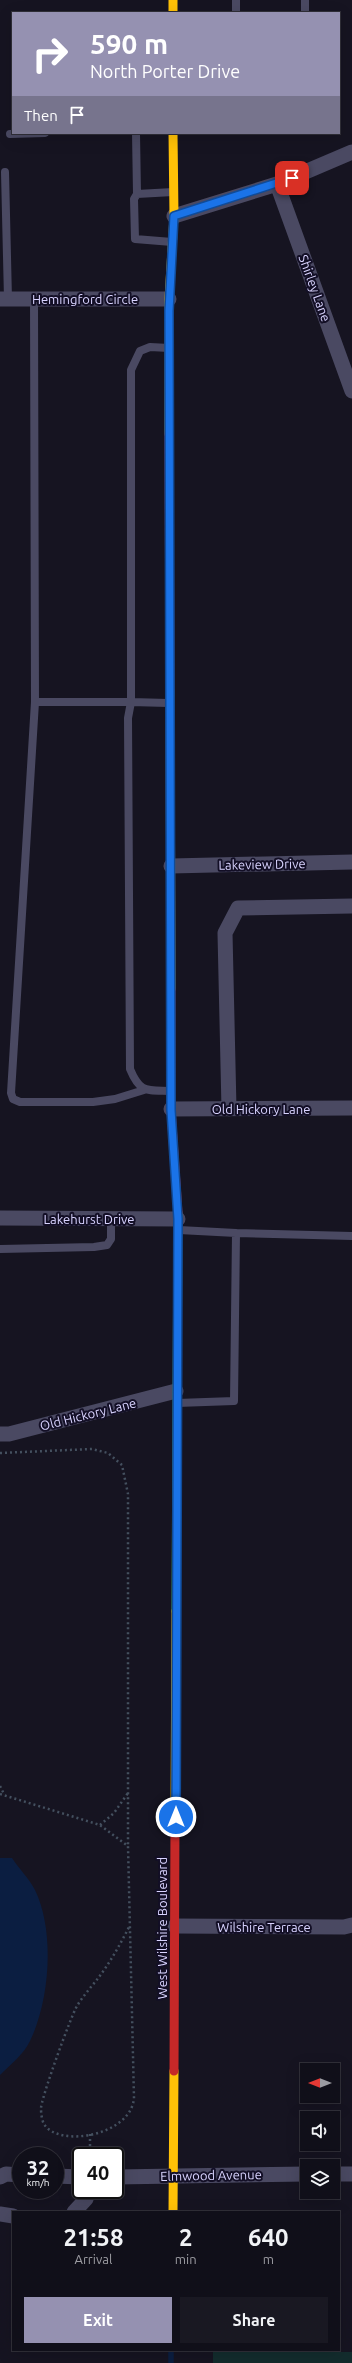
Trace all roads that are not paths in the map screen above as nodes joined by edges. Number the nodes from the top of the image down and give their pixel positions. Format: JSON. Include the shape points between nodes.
{"nodes":[{"id":1,"x":173,"y":0,"type":"edge"},
{"id":2,"x":236,"y":0,"type":"edge"},
{"id":3,"x":305,"y":0,"type":"edge"},
{"id":4,"x":173,"y":12,"type":"edge"},
{"id":5,"x":236,"y":12,"type":"edge"},
{"id":6,"x":305,"y":12,"type":"edge"},
{"id":7,"x":136,"y":134,"type":"edge"},
{"id":8,"x":173,"y":134,"type":"edge"},
{"id":9,"x":352,"y":152,"type":"edge"},
{"id":10,"x":5,"y":172,"type":"dead end"},
{"id":11,"x":277,"y":184,"type":"junction"},
{"id":12,"x":174,"y":192,"type":"junction"},
{"id":13,"x":137,"y":194,"type":"junction"},
{"id":14,"x":174,"y":216,"type":"junction"},
{"id":15,"x":172,"y":242,"type":"junction"},
{"id":16,"x":4,"y":299,"type":"edge"},
{"id":17,"x":34,"y":299,"type":"junction"},
{"id":18,"x":169,"y":299,"type":"junction"},
{"id":19,"x":170,"y":348,"type":"junction"},
{"id":20,"x":352,"y":391,"type":"edge"},
{"id":21,"x":35,"y":702,"type":"junction"},
{"id":22,"x":131,"y":702,"type":"junction"},
{"id":23,"x":171,"y":703,"type":"junction"},
{"id":24,"x":352,"y":862,"type":"edge"},
{"id":25,"x":172,"y":866,"type":"junction"},
{"id":26,"x":352,"y":906,"type":"edge"},
{"id":27,"x":144,"y":1090,"type":"junction"},
{"id":28,"x":171,"y":1091,"type":"junction"},
{"id":29,"x":352,"y":1108,"type":"edge"},
{"id":30,"x":229,"y":1109,"type":"junction"},
{"id":31,"x":171,"y":1110,"type":"junction"},
{"id":32,"x":0,"y":1218,"type":"edge"},
{"id":33,"x":110,"y":1219,"type":"junction"},
{"id":34,"x":178,"y":1225,"type":"junction"},
{"id":35,"x":236,"y":1233,"type":"junction"},
{"id":36,"x":352,"y":1236,"type":"edge"},
{"id":37,"x":0,"y":1249,"type":"edge"},
{"id":38,"x":176,"y":1397,"type":"junction"},
{"id":39,"x":0,"y":1434,"type":"edge"},
{"id":40,"x":352,"y":1925,"type":"edge"},
{"id":41,"x":175,"y":1926,"type":"junction"},
{"id":42,"x":12,"y":2174,"type":"edge"},
{"id":43,"x":300,"y":2174,"type":"edge"},
{"id":44,"x":340,"y":2174,"type":"edge"},
{"id":45,"x":352,"y":2174,"type":"edge"},
{"id":46,"x":174,"y":2176,"type":"junction"},
{"id":47,"x":0,"y":2177,"type":"edge"},
{"id":48,"x":124,"y":2177,"type":"edge"},
{"id":49,"x":86,"y":2199,"type":"edge"},
{"id":50,"x":75,"y":2211,"type":"edge"},
{"id":51,"x":173,"y":2211,"type":"edge"},
{"id":52,"x":0,"y":2214,"type":"edge"},
{"id":53,"x":12,"y":2216,"type":"edge"}],
"edges":[{"from":1,"to":4,"type":"street"},
{"from":2,"to":5,"type":"lane"},
{"from":3,"to":6,"type":"lane"},
{"from":7,"to":13,"type":"lane"},
{"from":8,"to":12,"type":"street","name":"West Wilshire Boulevard"},
{"from":9,"to":11,"type":"street"},
{"from":10,"to":16,"type":"lane"},
{"from":11,"to":14,"type":"street"},
{"from":11,"to":20,"type":"street","name":"Shirley Lane"},
{"from":12,"to":13,"type":"lane"},
{"from":12,"to":14,"type":"street","name":"West Wilshire Boulevard"},
{"from":13,"to":15,"type":"lane","via":[[134,199],[135,239]]},
{"from":14,"to":15,"type":"street","name":"West Wilshire Boulevard"},
{"from":15,"to":18,"type":"street","name":"West Wilshire Boulevard"},
{"from":16,"to":17,"type":"street","name":"Hemingford Circle"},
{"from":17,"to":18,"type":"street","name":"Hemingford Circle"},
{"from":17,"to":21,"type":"lane"},
{"from":18,"to":19,"type":"street","name":"West Wilshire Boulevard"},
{"from":19,"to":22,"type":"lane","via":[[150,347],[140,351],[131,370]]},
{"from":19,"to":23,"type":"street","name":"West Wilshire Boulevard"},
{"from":21,"to":22,"type":"lane"},
{"from":21,"to":27,"type":"lane","via":[[11,1093],[13,1099],[20,1102],[93,1102],[115,1099]]},
{"from":22,"to":23,"type":"lane"},
{"from":22,"to":27,"type":"lane","via":[[128,718],[130,1069],[136,1083]]},
{"from":23,"to":25,"type":"street","name":"West Wilshire Boulevard"},
{"from":24,"to":25,"type":"street","name":"Lakeview Drive"},
{"from":25,"to":28,"type":"street","name":"West Wilshire Boulevard"},
{"from":26,"to":30,"type":"street","via":[[238,908],[225,933]]},
{"from":27,"to":28,"type":"lane"},
{"from":28,"to":31,"type":"street","name":"West Wilshire Boulevard"},
{"from":29,"to":30,"type":"street","name":"Old Hickory Lane"},
{"from":30,"to":31,"type":"street","name":"Old Hickory Lane"},
{"from":31,"to":34,"type":"street","name":"West Wilshire Boulevard"},
{"from":32,"to":33,"type":"street","name":"Lakehurst Drive"},
{"from":33,"to":34,"type":"street","name":"Lakehurst Drive"},
{"from":33,"to":37,"type":"lane","via":[[111,1239],[107,1245]]},
{"from":34,"to":35,"type":"lane"},
{"from":34,"to":38,"type":"street","name":"West Wilshire Boulevard"},
{"from":35,"to":36,"type":"lane"},
{"from":35,"to":38,"type":"lane","via":[[234,1401]]},
{"from":38,"to":39,"type":"street","name":"Old Hickory Lane","via":[[10,1434]]},
{"from":38,"to":41,"type":"street","name":"West Wilshire Boulevard"},
{"from":40,"to":41,"type":"street","name":"Wilshire Terrace"},
{"from":41,"to":46,"type":"street","name":"West Wilshire Boulevard"},
{"from":42,"to":47,"type":"street"},
{"from":43,"to":46,"type":"street","name":"Elmwood Avenue"},
{"from":44,"to":45,"type":"street"},
{"from":46,"to":48,"type":"street","name":"Elmwood Avenue"},
{"from":46,"to":51,"type":"street","name":"West Wilshire Boulevard"},
{"from":49,"to":50,"type":"street"},
{"from":52,"to":53,"type":"street"}]}
